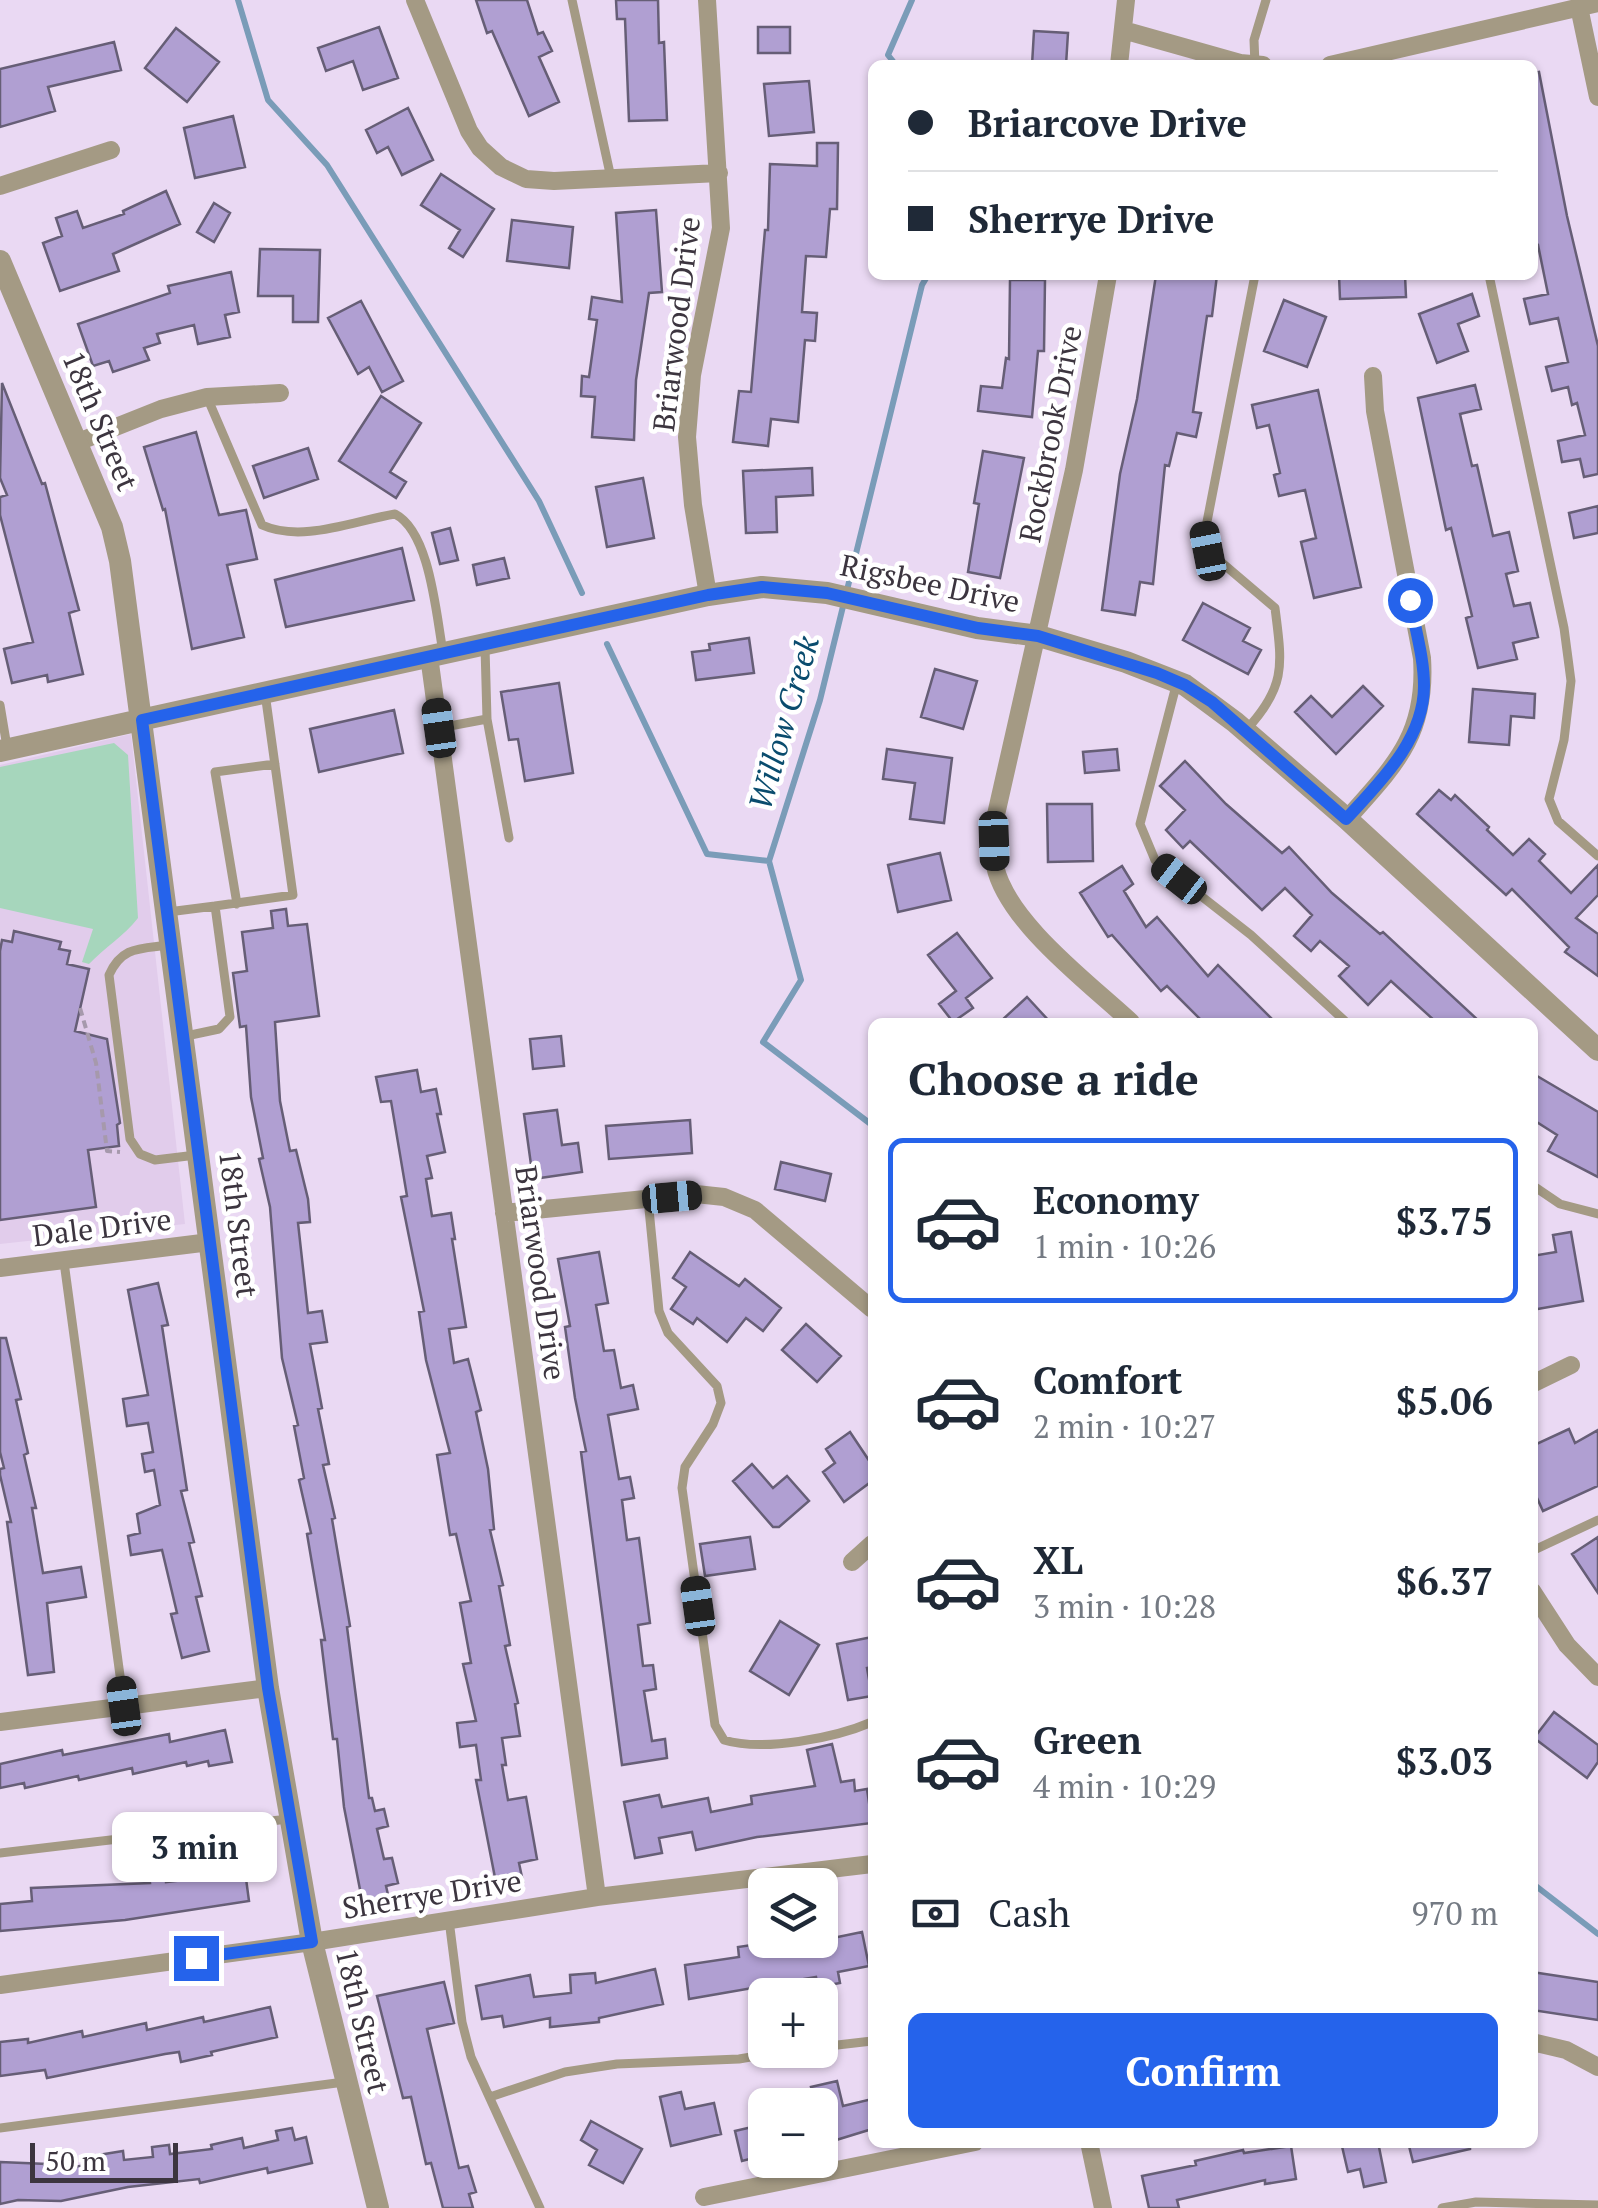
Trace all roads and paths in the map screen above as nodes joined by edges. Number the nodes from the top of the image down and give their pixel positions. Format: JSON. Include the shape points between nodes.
{"nodes":[{"id":1,"x":415,"y":0,"type":"edge"},
{"id":2,"x":572,"y":0,"type":"edge"},
{"id":3,"x":707,"y":0,"type":"edge"},
{"id":4,"x":1126,"y":0,"type":"edge"},
{"id":5,"x":1266,"y":0,"type":"edge"},
{"id":6,"x":1589,"y":5,"type":"edge"},
{"id":7,"x":1123,"y":30,"type":"junction"},
{"id":8,"x":1120,"y":60,"type":"edge"},
{"id":9,"x":1226,"y":60,"type":"edge"},
{"id":10,"x":1255,"y":60,"type":"edge"},
{"id":11,"x":1352,"y":60,"type":"edge"},
{"id":12,"x":1598,"y":97,"type":"edge"},
{"id":13,"x":111,"y":150,"type":"dead end"},
{"id":14,"x":719,"y":173,"type":"junction"},
{"id":15,"x":611,"y":178,"type":"junction"},
{"id":16,"x":0,"y":186,"type":"edge"},
{"id":17,"x":0,"y":261,"type":"edge"},
{"id":18,"x":1107,"y":280,"type":"edge"},
{"id":19,"x":1255,"y":280,"type":"edge"},
{"id":20,"x":1489,"y":280,"type":"edge"},
{"id":21,"x":1373,"y":376,"type":"dead end"},
{"id":22,"x":280,"y":393,"type":"dead end"},
{"id":23,"x":207,"y":397,"type":"junction"},
{"id":24,"x":78,"y":442,"type":"junction"},
{"id":25,"x":708,"y":595,"type":"junction"},
{"id":26,"x":1038,"y":636,"type":"junction"},
{"id":27,"x":485,"y":644,"type":"junction"},
{"id":28,"x":436,"y":655,"type":"junction"},
{"id":29,"x":1177,"y":682,"type":"junction"},
{"id":30,"x":265,"y":692,"type":"junction"},
{"id":31,"x":0,"y":705,"type":"edge"},
{"id":32,"x":487,"y":719,"type":"junction"},
{"id":33,"x":142,"y":720,"type":"junction"},
{"id":34,"x":439,"y":728,"type":"junction"},
{"id":35,"x":1245,"y":730,"type":"junction"},
{"id":36,"x":4,"y":751,"type":"edge"},
{"id":37,"x":275,"y":764,"type":"junction"},
{"id":38,"x":1346,"y":819,"type":"junction"},
{"id":39,"x":509,"y":838,"type":"dead end"},
{"id":40,"x":1598,"y":856,"type":"edge"},
{"id":41,"x":236,"y":904,"type":"junction"},
{"id":42,"x":215,"y":906,"type":"junction"},
{"id":43,"x":168,"y":912,"type":"junction"},
{"id":44,"x":172,"y":944,"type":"junction"},
{"id":45,"x":80,"y":1008,"type":"dead end"},
{"id":46,"x":1127,"y":1018,"type":"edge"},
{"id":47,"x":1342,"y":1018,"type":"edge"},
{"id":48,"x":184,"y":1036,"type":"junction"},
{"id":49,"x":1598,"y":1050,"type":"edge"},
{"id":50,"x":140,"y":1154,"type":"junction"},
{"id":51,"x":199,"y":1155,"type":"junction"},
{"id":52,"x":1538,"y":1190,"type":"edge"},
{"id":53,"x":648,"y":1199,"type":"junction"},
{"id":54,"x":504,"y":1213,"type":"junction"},
{"id":55,"x":1598,"y":1214,"type":"edge"},
{"id":56,"x":210,"y":1242,"type":"junction"},
{"id":57,"x":64,"y":1262,"type":"junction"},
{"id":58,"x":0,"y":1268,"type":"edge"},
{"id":59,"x":868,"y":1305,"type":"edge"},
{"id":60,"x":1571,"y":1365,"type":"dead end"},
{"id":61,"x":1538,"y":1381,"type":"edge"},
{"id":62,"x":1598,"y":1520,"type":"edge"},
{"id":63,"x":868,"y":1548,"type":"edge"},
{"id":64,"x":1538,"y":1548,"type":"edge"},
{"id":65,"x":852,"y":1562,"type":"dead end"},
{"id":66,"x":1538,"y":1601,"type":"edge"},
{"id":67,"x":1598,"y":1677,"type":"edge"},
{"id":68,"x":268,"y":1688,"type":"junction"},
{"id":69,"x":124,"y":1706,"type":"junction"},
{"id":70,"x":0,"y":1722,"type":"edge"},
{"id":71,"x":868,"y":1724,"type":"edge"},
{"id":72,"x":290,"y":1818,"type":"junction"},
{"id":73,"x":0,"y":1853,"type":"edge"},
{"id":74,"x":868,"y":1864,"type":"edge"},
{"id":75,"x":597,"y":1897,"type":"junction"},
{"id":76,"x":449,"y":1920,"type":"junction"},
{"id":77,"x":312,"y":1942,"type":"junction"},
{"id":78,"x":0,"y":1986,"type":"edge"},
{"id":79,"x":868,"y":2041,"type":"edge"},
{"id":80,"x":1538,"y":2043,"type":"edge"},
{"id":81,"x":838,"y":2045,"type":"edge"},
{"id":82,"x":748,"y":2057,"type":"edge"},
{"id":83,"x":1598,"y":2067,"type":"edge"},
{"id":84,"x":345,"y":2082,"type":"junction"},
{"id":85,"x":490,"y":2096,"type":"junction"},
{"id":86,"x":0,"y":2128,"type":"edge"},
{"id":87,"x":931,"y":2148,"type":"edge"},
{"id":88,"x":1090,"y":2148,"type":"edge"},
{"id":89,"x":704,"y":2197,"type":"dead end"},
{"id":90,"x":1598,"y":2205,"type":"edge"},
{"id":91,"x":378,"y":2208,"type":"edge"},
{"id":92,"x":540,"y":2208,"type":"edge"},
{"id":93,"x":1104,"y":2208,"type":"edge"},
{"id":94,"x":1442,"y":2208,"type":"edge"}],
"edges":[{"from":1,"to":15,"type":"street","via":[[480,148],[526,179]]},
{"from":2,"to":15,"type":"lane"},
{"from":3,"to":14,"type":"street","name":"Briarwood Drive"},
{"from":4,"to":7,"type":"street"},
{"from":5,"to":10,"type":"lane"},
{"from":6,"to":11,"type":"street"},
{"from":6,"to":12,"type":"street"},
{"from":7,"to":8,"type":"street"},
{"from":7,"to":9,"type":"street"},
{"from":13,"to":16,"type":"street"},
{"from":14,"to":15,"type":"street"},
{"from":14,"to":25,"type":"street","name":"Briarwood Drive","via":[[720,228],[687,437]]},
{"from":17,"to":24,"type":"street","name":"18th Street"},
{"from":18,"to":26,"type":"street","name":"Rockbrook Drive"},
{"from":19,"to":35,"type":"lane","via":[[1205,532],[1208,551],[1276,608],[1276,690]]},
{"from":20,"to":40,"type":"lane","via":[[1571,681],[1548,799],[1558,821]]},
{"from":21,"to":38,"type":"street","via":[[1424,690],[1405,748]]},
{"from":22,"to":23,"type":"street"},
{"from":23,"to":24,"type":"street"},
{"from":23,"to":28,"type":"lane","via":[[262,525],[300,533],[394,514],[407,520],[428,569]]},
{"from":24,"to":33,"type":"street","name":"18th Street","via":[[112,526]]},
{"from":25,"to":26,"type":"street","name":"Rigsbee Drive","via":[[762,587],[827,593]]},
{"from":25,"to":27,"type":"street","name":"Rigsbee Drive"},
{"from":26,"to":29,"type":"street","name":"Rigsbee Drive"},
{"from":26,"to":46,"type":"street","name":"Rockbrook Drive","via":[[995,820],[994,866],[1017,915]]},
{"from":27,"to":28,"type":"street","name":"Rigsbee Drive"},
{"from":27,"to":32,"type":"lane"},
{"from":28,"to":30,"type":"street","name":"Rigsbee Drive"},
{"from":28,"to":34,"type":"street","name":"Briarwood Drive"},
{"from":29,"to":35,"type":"street","name":"Rigsbee Drive"},
{"from":29,"to":47,"type":"lane","via":[[1140,824],[1155,860]]},
{"from":30,"to":33,"type":"street","name":"Rigsbee Drive"},
{"from":30,"to":37,"type":"lane"},
{"from":31,"to":36,"type":"lane"},
{"from":32,"to":34,"type":"lane"},
{"from":32,"to":39,"type":"lane"},
{"from":33,"to":36,"type":"street","name":"Rigsbee Drive"},
{"from":33,"to":43,"type":"street","name":"18th Street"},
{"from":34,"to":54,"type":"street","name":"Briarwood Drive"},
{"from":35,"to":38,"type":"street","name":"Rigsbee Drive"},
{"from":37,"to":41,"type":"lane","via":[[293,894]]},
{"from":37,"to":41,"type":"lane","via":[[216,772]]},
{"from":38,"to":49,"type":"street","name":"Rigsbee Drive"},
{"from":41,"to":42,"type":"lane"},
{"from":42,"to":43,"type":"lane"},
{"from":42,"to":48,"type":"lane","via":[[230,1017],[219,1029]]},
{"from":43,"to":44,"type":"street","name":"18th Street"},
{"from":44,"to":48,"type":"street","name":"18th Street"},
{"from":44,"to":50,"type":"lane","via":[[132,950],[116,959],[108,975],[130,1139]]},
{"from":45,"to":50,"type":"path","via":[[96,1063],[107,1151]]},
{"from":48,"to":51,"type":"street","name":"18th Street"},
{"from":50,"to":51,"type":"lane","via":[[155,1160]]},
{"from":51,"to":56,"type":"street","name":"18th Street"},
{"from":52,"to":55,"type":"lane"},
{"from":53,"to":54,"type":"street"},
{"from":53,"to":59,"type":"street","via":[[696,1194],[755,1210]]},
{"from":53,"to":71,"type":"lane","via":[[658,1311],[668,1333],[718,1386],[721,1403],[685,1467],[682,1488],[715,1725],[724,1740],[742,1746]]},
{"from":54,"to":75,"type":"street","name":"Briarwood Drive"},
{"from":56,"to":57,"type":"street","name":"Dale Drive"},
{"from":56,"to":68,"type":"street","name":"18th Street"},
{"from":57,"to":58,"type":"street","name":"Dale Drive"},
{"from":57,"to":69,"type":"lane"},
{"from":60,"to":61,"type":"street"},
{"from":62,"to":64,"type":"lane"},
{"from":63,"to":65,"type":"street"},
{"from":66,"to":67,"type":"street"},
{"from":68,"to":69,"type":"street"},
{"from":68,"to":72,"type":"street","name":"18th Street"},
{"from":69,"to":70,"type":"street"},
{"from":72,"to":73,"type":"lane"},
{"from":72,"to":77,"type":"street","name":"18th Street"},
{"from":74,"to":75,"type":"street","name":"Sherrye Drive"},
{"from":75,"to":76,"type":"street","name":"Sherrye Drive"},
{"from":76,"to":77,"type":"street","name":"Sherrye Drive"},
{"from":76,"to":85,"type":"lane","via":[[462,2022]]},
{"from":77,"to":78,"type":"street","name":"Sherrye Drive"},
{"from":77,"to":84,"type":"street","name":"18th Street"},
{"from":79,"to":81,"type":"lane"},
{"from":80,"to":83,"type":"street"},
{"from":82,"to":85,"type":"lane","via":[[616,2064]]},
{"from":84,"to":86,"type":"lane"},
{"from":84,"to":91,"type":"street","name":"18th Street"},
{"from":85,"to":92,"type":"lane"},
{"from":87,"to":89,"type":"street"},
{"from":88,"to":93,"type":"street"},
{"from":90,"to":94,"type":"lane","via":[[1476,2202]]}]}
